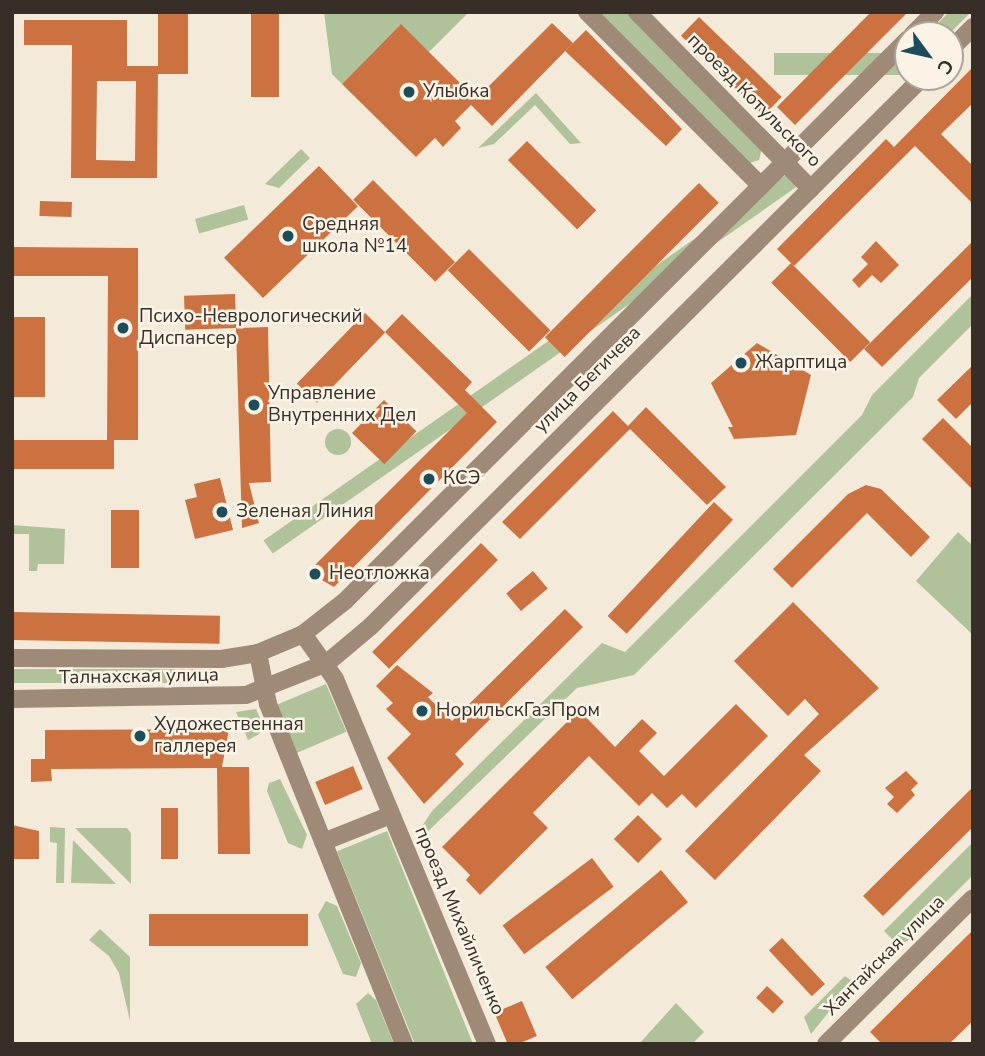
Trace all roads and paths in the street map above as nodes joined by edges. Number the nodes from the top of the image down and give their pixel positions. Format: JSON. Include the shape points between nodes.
{"nodes":[{"id":1,"x":587,"y":12,"type":"edge"},
{"id":2,"x":637,"y":12,"type":"edge"},
{"id":3,"x":894,"y":53,"type":"edge"},
{"id":4,"x":909,"y":91,"type":"edge"},
{"id":5,"x":785,"y":162,"type":"junction"},
{"id":6,"x":761,"y":186,"type":"junction"},
{"id":7,"x":811,"y":188,"type":"junction"},
{"id":8,"x":303,"y":634,"type":"junction"},
{"id":9,"x":258,"y":653,"type":"junction"},
{"id":10,"x":12,"y":658,"type":"edge"},
{"id":11,"x":327,"y":663,"type":"junction"},
{"id":12,"x":266,"y":689,"type":"junction"},
{"id":13,"x":12,"y":699,"type":"edge"},
{"id":14,"x":391,"y":815,"type":"junction"},
{"id":15,"x":323,"y":842,"type":"junction"},
{"id":16,"x":973,"y":898,"type":"edge"},
{"id":17,"x":404,"y":1044,"type":"edge"},
{"id":18,"x":487,"y":1044,"type":"edge"},
{"id":19,"x":826,"y":1044,"type":"edge"}],
"edges":[{"from":1,"to":6,"type":"street"},
{"from":2,"to":5,"type":"street","name":"проезд Котульского"},
{"from":3,"to":5,"type":"street","name":"улица Бегичева"},
{"from":4,"to":7,"type":"street","name":"улица Бегичева"},
{"from":5,"to":6,"type":"street","name":"улица Бегичева"},
{"from":5,"to":7,"type":"street","name":"проезд Котульского"},
{"from":6,"to":8,"type":"street","name":"улица Бегичева","via":[[345,601]]},
{"from":7,"to":11,"type":"street","name":"улица Бегичева","via":[[371,626]]},
{"from":8,"to":9,"type":"street","name":"улица Бегичева"},
{"from":8,"to":11,"type":"street","name":"проезд Михайличенко"},
{"from":9,"to":10,"type":"street","name":"Талнахская улица","via":[[221,659]]},
{"from":9,"to":12,"type":"street"},
{"from":11,"to":12,"type":"street","name":"улица Бегичева"},
{"from":11,"to":14,"type":"street","name":"проезд Михайличенко"},
{"from":12,"to":13,"type":"street","name":"Талнахская улица","via":[[131,700]]},
{"from":12,"to":15,"type":"street"},
{"from":14,"to":15,"type":"street","name":"проезд Михайличенко"},
{"from":14,"to":18,"type":"street","name":"проезд Михайличенко"},
{"from":15,"to":17,"type":"street"},
{"from":16,"to":19,"type":"street","name":"Хантайская улица"}]}
